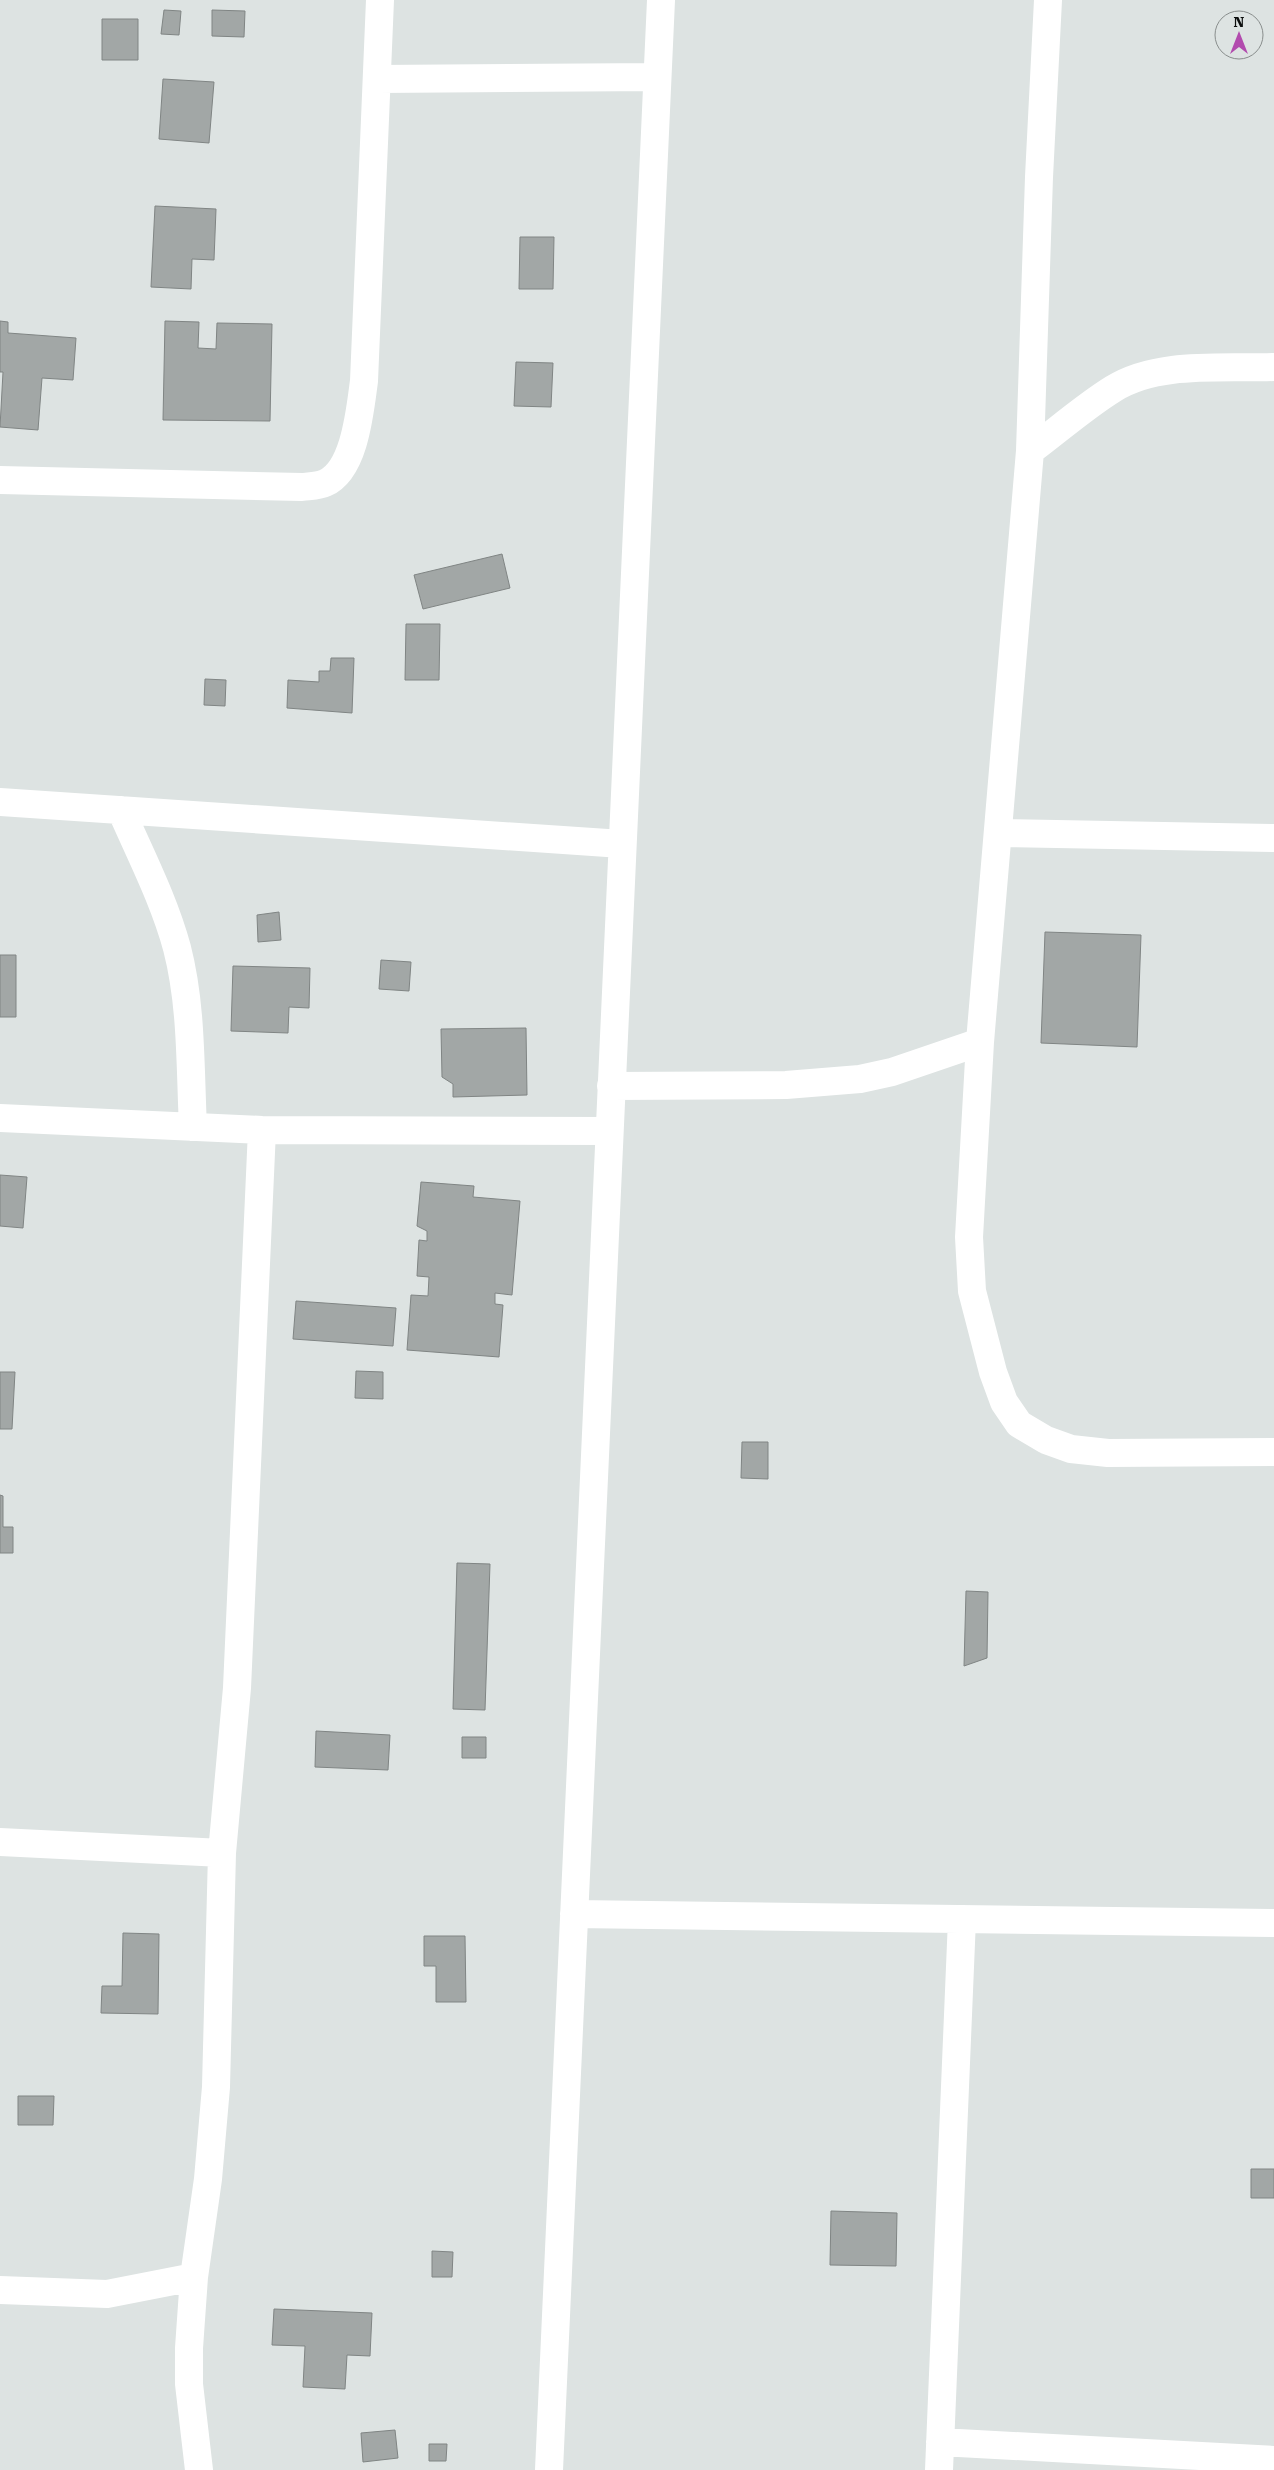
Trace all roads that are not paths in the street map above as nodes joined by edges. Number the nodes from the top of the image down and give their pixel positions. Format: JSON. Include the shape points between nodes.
{"nodes":[{"id":1,"x":380,"y":0,"type":"edge"},
{"id":2,"x":661,"y":0,"type":"edge"},
{"id":3,"x":1048,"y":0,"type":"edge"},
{"id":4,"x":657,"y":77,"type":"junction"},
{"id":5,"x":378,"y":80,"type":"junction"},
{"id":6,"x":1274,"y":367,"type":"edge"},
{"id":7,"x":1030,"y":451,"type":"junction"},
{"id":8,"x":0,"y":480,"type":"edge"},
{"id":9,"x":0,"y":802,"type":"edge"},
{"id":10,"x":121,"y":810,"type":"junction"},
{"id":11,"x":999,"y":834,"type":"junction"},
{"id":12,"x":1274,"y":838,"type":"edge"},
{"id":13,"x":622,"y":844,"type":"junction"},
{"id":14,"x":980,"y":1042,"type":"junction"},
{"id":15,"x":611,"y":1086,"type":"junction"},
{"id":16,"x":0,"y":1118,"type":"edge"},
{"id":17,"x":193,"y":1127,"type":"junction"},
{"id":18,"x":262,"y":1130,"type":"junction"},
{"id":19,"x":609,"y":1131,"type":"junction"},
{"id":20,"x":1274,"y":1452,"type":"edge"},
{"id":21,"x":0,"y":1842,"type":"edge"},
{"id":22,"x":222,"y":1853,"type":"junction"},
{"id":23,"x":574,"y":1914,"type":"junction"},
{"id":24,"x":962,"y":1919,"type":"junction"},
{"id":25,"x":1274,"y":1923,"type":"edge"},
{"id":26,"x":194,"y":2278,"type":"junction"},
{"id":27,"x":0,"y":2290,"type":"edge"},
{"id":28,"x":940,"y":2442,"type":"junction"},
{"id":29,"x":1274,"y":2460,"type":"edge"},
{"id":30,"x":199,"y":2470,"type":"edge"},
{"id":31,"x":549,"y":2470,"type":"edge"},
{"id":32,"x":939,"y":2470,"type":"edge"}],
"edges":[{"from":1,"to":5,"type":"street"},
{"from":2,"to":4,"type":"street"},
{"from":3,"to":7,"type":"street"},
{"from":4,"to":5,"type":"street"},
{"from":4,"to":13,"type":"street"},
{"from":5,"to":8,"type":"street","via":[[364,381],[352,447],[340,470],[325,483],[302,488]]},
{"from":6,"to":7,"type":"street","via":[[1178,370],[1143,376],[1114,389]]},
{"from":7,"to":11,"type":"street"},
{"from":9,"to":10,"type":"street"},
{"from":10,"to":13,"type":"street"},
{"from":10,"to":17,"type":"street","via":[[162,900],[177,949],[185,988]]},
{"from":11,"to":12,"type":"street"},
{"from":11,"to":14,"type":"street"},
{"from":13,"to":15,"type":"street"},
{"from":14,"to":15,"type":"street","via":[[892,1072],[860,1079],[786,1085]]},
{"from":14,"to":20,"type":"street","via":[[969,1237],[972,1290],[993,1372],[1004,1402],[1019,1424],[1046,1440],[1071,1448],[1108,1453]]},
{"from":15,"to":19,"type":"street"},
{"from":16,"to":17,"type":"street"},
{"from":17,"to":18,"type":"street"},
{"from":18,"to":19,"type":"street"},
{"from":18,"to":22,"type":"street","via":[[237,1688]]},
{"from":19,"to":23,"type":"street"},
{"from":21,"to":22,"type":"street"},
{"from":22,"to":26,"type":"street","via":[[216,2087],[208,2179]]},
{"from":23,"to":24,"type":"street"},
{"from":23,"to":31,"type":"street"},
{"from":24,"to":25,"type":"street"},
{"from":24,"to":28,"type":"street"},
{"from":26,"to":27,"type":"street","via":[[107,2294]]},
{"from":26,"to":30,"type":"street","via":[[188,2384]]},
{"from":28,"to":29,"type":"street"},
{"from":28,"to":32,"type":"street"}]}
